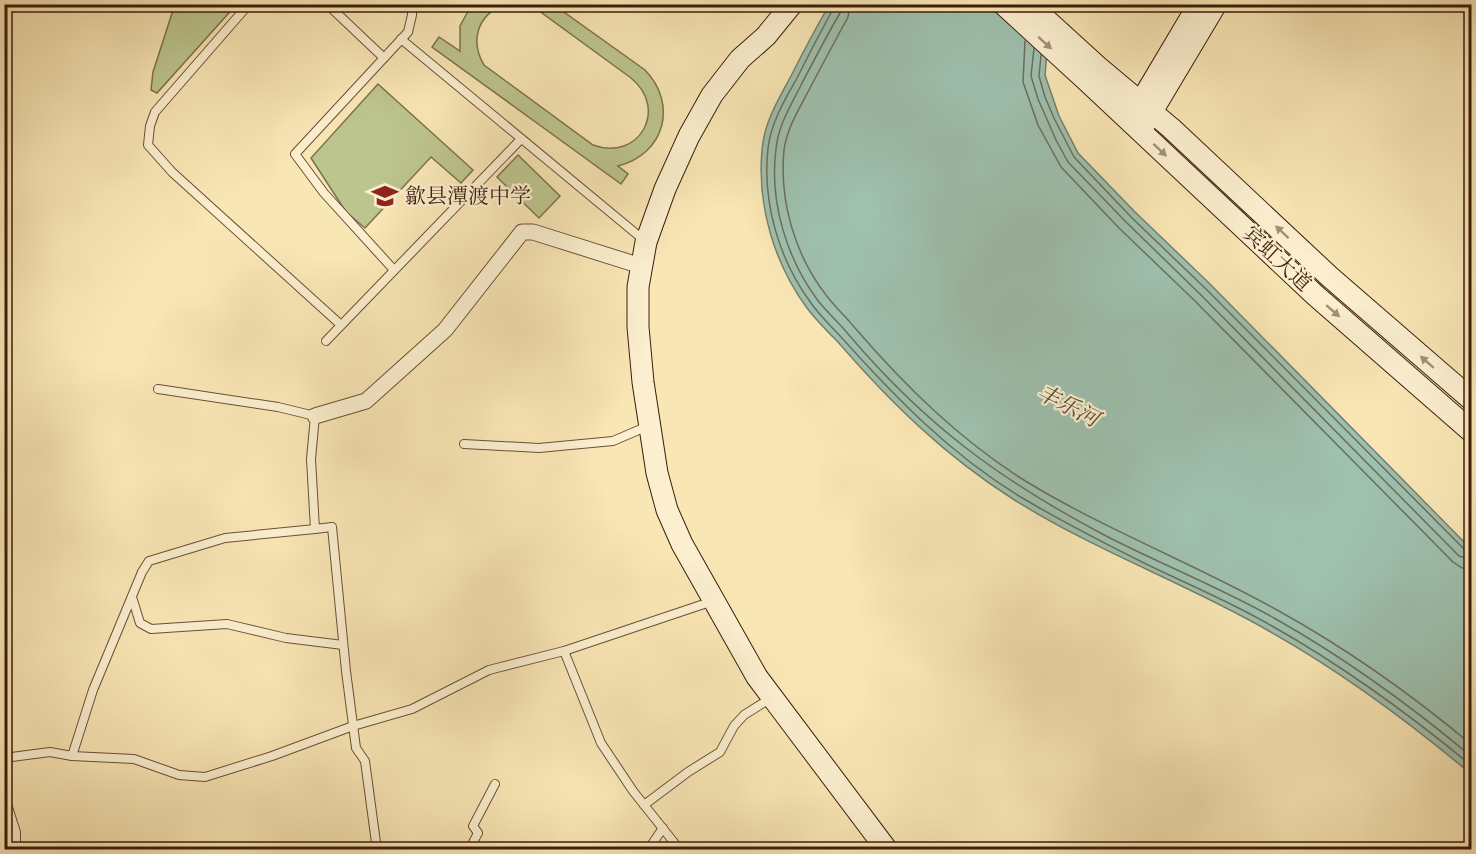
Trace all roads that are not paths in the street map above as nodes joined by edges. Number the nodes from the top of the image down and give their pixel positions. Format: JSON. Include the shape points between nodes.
{"nodes":[{"id":1,"x":249,"y":4,"type":"edge"},
{"id":2,"x":327,"y":4,"type":"edge"},
{"id":3,"x":412,"y":4,"type":"edge"},
{"id":4,"x":792,"y":4,"type":"edge"},
{"id":5,"x":1003,"y":4,"type":"edge"},
{"id":6,"x":1029,"y":4,"type":"edge"},
{"id":7,"x":1199,"y":4,"type":"edge"},
{"id":8,"x":1216,"y":4,"type":"edge"},
{"id":9,"x":401,"y":39,"type":"junction"},
{"id":10,"x":384,"y":58,"type":"junction"},
{"id":11,"x":1092,"y":74,"type":"junction"},
{"id":12,"x":1146,"y":107,"type":"junction"},
{"id":13,"x":1135,"y":127,"type":"junction"},
{"id":14,"x":521,"y":139,"type":"junction"},
{"id":15,"x":646,"y":242,"type":"junction"},
{"id":16,"x":641,"y":267,"type":"junction"},
{"id":17,"x":394,"y":270,"type":"junction"},
{"id":18,"x":341,"y":325,"type":"junction"},
{"id":19,"x":326,"y":341,"type":"dead end"},
{"id":20,"x":158,"y":389,"type":"dead end"},
{"id":21,"x":1472,"y":400,"type":"edge"},
{"id":22,"x":315,"y":416,"type":"junction"},
{"id":23,"x":649,"y":425,"type":"junction"},
{"id":24,"x":1472,"y":432,"type":"edge"},
{"id":25,"x":464,"y":444,"type":"dead end"},
{"id":26,"x":315,"y":529,"type":"junction"},
{"id":27,"x":132,"y":597,"type":"junction"},
{"id":28,"x":714,"y":600,"type":"junction"},
{"id":29,"x":342,"y":645,"type":"junction"},
{"id":30,"x":564,"y":651,"type":"junction"},
{"id":31,"x":772,"y":697,"type":"junction"},
{"id":32,"x":353,"y":726,"type":"junction"},
{"id":33,"x":72,"y":756,"type":"junction"},
{"id":34,"x":4,"y":758,"type":"edge"},
{"id":35,"x":495,"y":784,"type":"dead end"},
{"id":36,"x":4,"y":795,"type":"edge"},
{"id":37,"x":644,"y":805,"type":"junction"},
{"id":38,"x":663,"y":828,"type":"junction"},
{"id":39,"x":877,"y":846,"type":"edge"},
{"id":40,"x":16,"y":849,"type":"edge"},
{"id":41,"x":377,"y":849,"type":"edge"},
{"id":42,"x":469,"y":849,"type":"edge"},
{"id":43,"x":648,"y":849,"type":"edge"},
{"id":44,"x":680,"y":849,"type":"edge"}],
"edges":[{"from":1,"to":18,"type":"lane","via":[[155,112],[148,145]]},
{"from":2,"to":10,"type":"lane"},
{"from":3,"to":9,"type":"lane","via":[[408,32]]},
{"from":4,"to":15,"type":"street","via":[[766,36],[740,59],[706,105],[664,189]]},
{"from":5,"to":11,"type":"street","one_way":true},
{"from":6,"to":11,"type":"street"},
{"from":7,"to":12,"type":"street"},
{"from":8,"to":12,"type":"street"},
{"from":9,"to":10,"type":"lane"},
{"from":9,"to":14,"type":"lane"},
{"from":10,"to":17,"type":"lane","via":[[295,154],[324,194]]},
{"from":11,"to":12,"type":"street","name":"宾虹大道"},
{"from":11,"to":13,"type":"street","name":"宾虹大道"},
{"from":12,"to":13,"type":"street"},
{"from":21,"to":12,"type":"street","name":"宾虹大道","one_way":true,"via":[[1330,277]]},
{"from":13,"to":24,"type":"street","name":"宾虹大道","one_way":true,"via":[[1315,295]]},
{"from":14,"to":15,"type":"lane"},
{"from":14,"to":17,"type":"lane"},
{"from":15,"to":16,"type":"street"},
{"from":16,"to":22,"type":"street","via":[[533,232],[522,232],[445,330],[366,400]]},
{"from":16,"to":23,"type":"street","via":[[638,327]]},
{"from":17,"to":18,"type":"lane"},
{"from":18,"to":19,"type":"lane"},
{"from":20,"to":22,"type":"lane"},
{"from":22,"to":26,"type":"lane","via":[[311,459]]},
{"from":23,"to":25,"type":"lane","via":[[613,441],[539,448]]},
{"from":23,"to":28,"type":"street","via":[[667,510]]},
{"from":26,"to":27,"type":"lane","via":[[225,538],[149,561]]},
{"from":26,"to":29,"type":"lane","via":[[332,527]]},
{"from":27,"to":29,"type":"lane","via":[[140,623],[151,629],[227,624],[286,638]]},
{"from":27,"to":33,"type":"lane","via":[[93,690]]},
{"from":28,"to":30,"type":"lane"},
{"from":28,"to":31,"type":"street"},
{"from":29,"to":32,"type":"lane"},
{"from":30,"to":32,"type":"lane","via":[[489,670],[412,710]]},
{"from":30,"to":37,"type":"lane","via":[[601,743]]},
{"from":31,"to":37,"type":"lane","via":[[744,715],[720,752]]},
{"from":31,"to":39,"type":"street"},
{"from":32,"to":33,"type":"lane","via":[[205,777],[179,775],[134,759]]},
{"from":32,"to":41,"type":"lane","via":[[356,748],[365,761]]},
{"from":33,"to":34,"type":"lane","via":[[50,752]]},
{"from":35,"to":42,"type":"lane","via":[[473,826],[478,833]]},
{"from":36,"to":40,"type":"lane","via":[[16,832]]},
{"from":37,"to":38,"type":"lane"},
{"from":38,"to":43,"type":"lane"},
{"from":38,"to":44,"type":"lane"}]}
